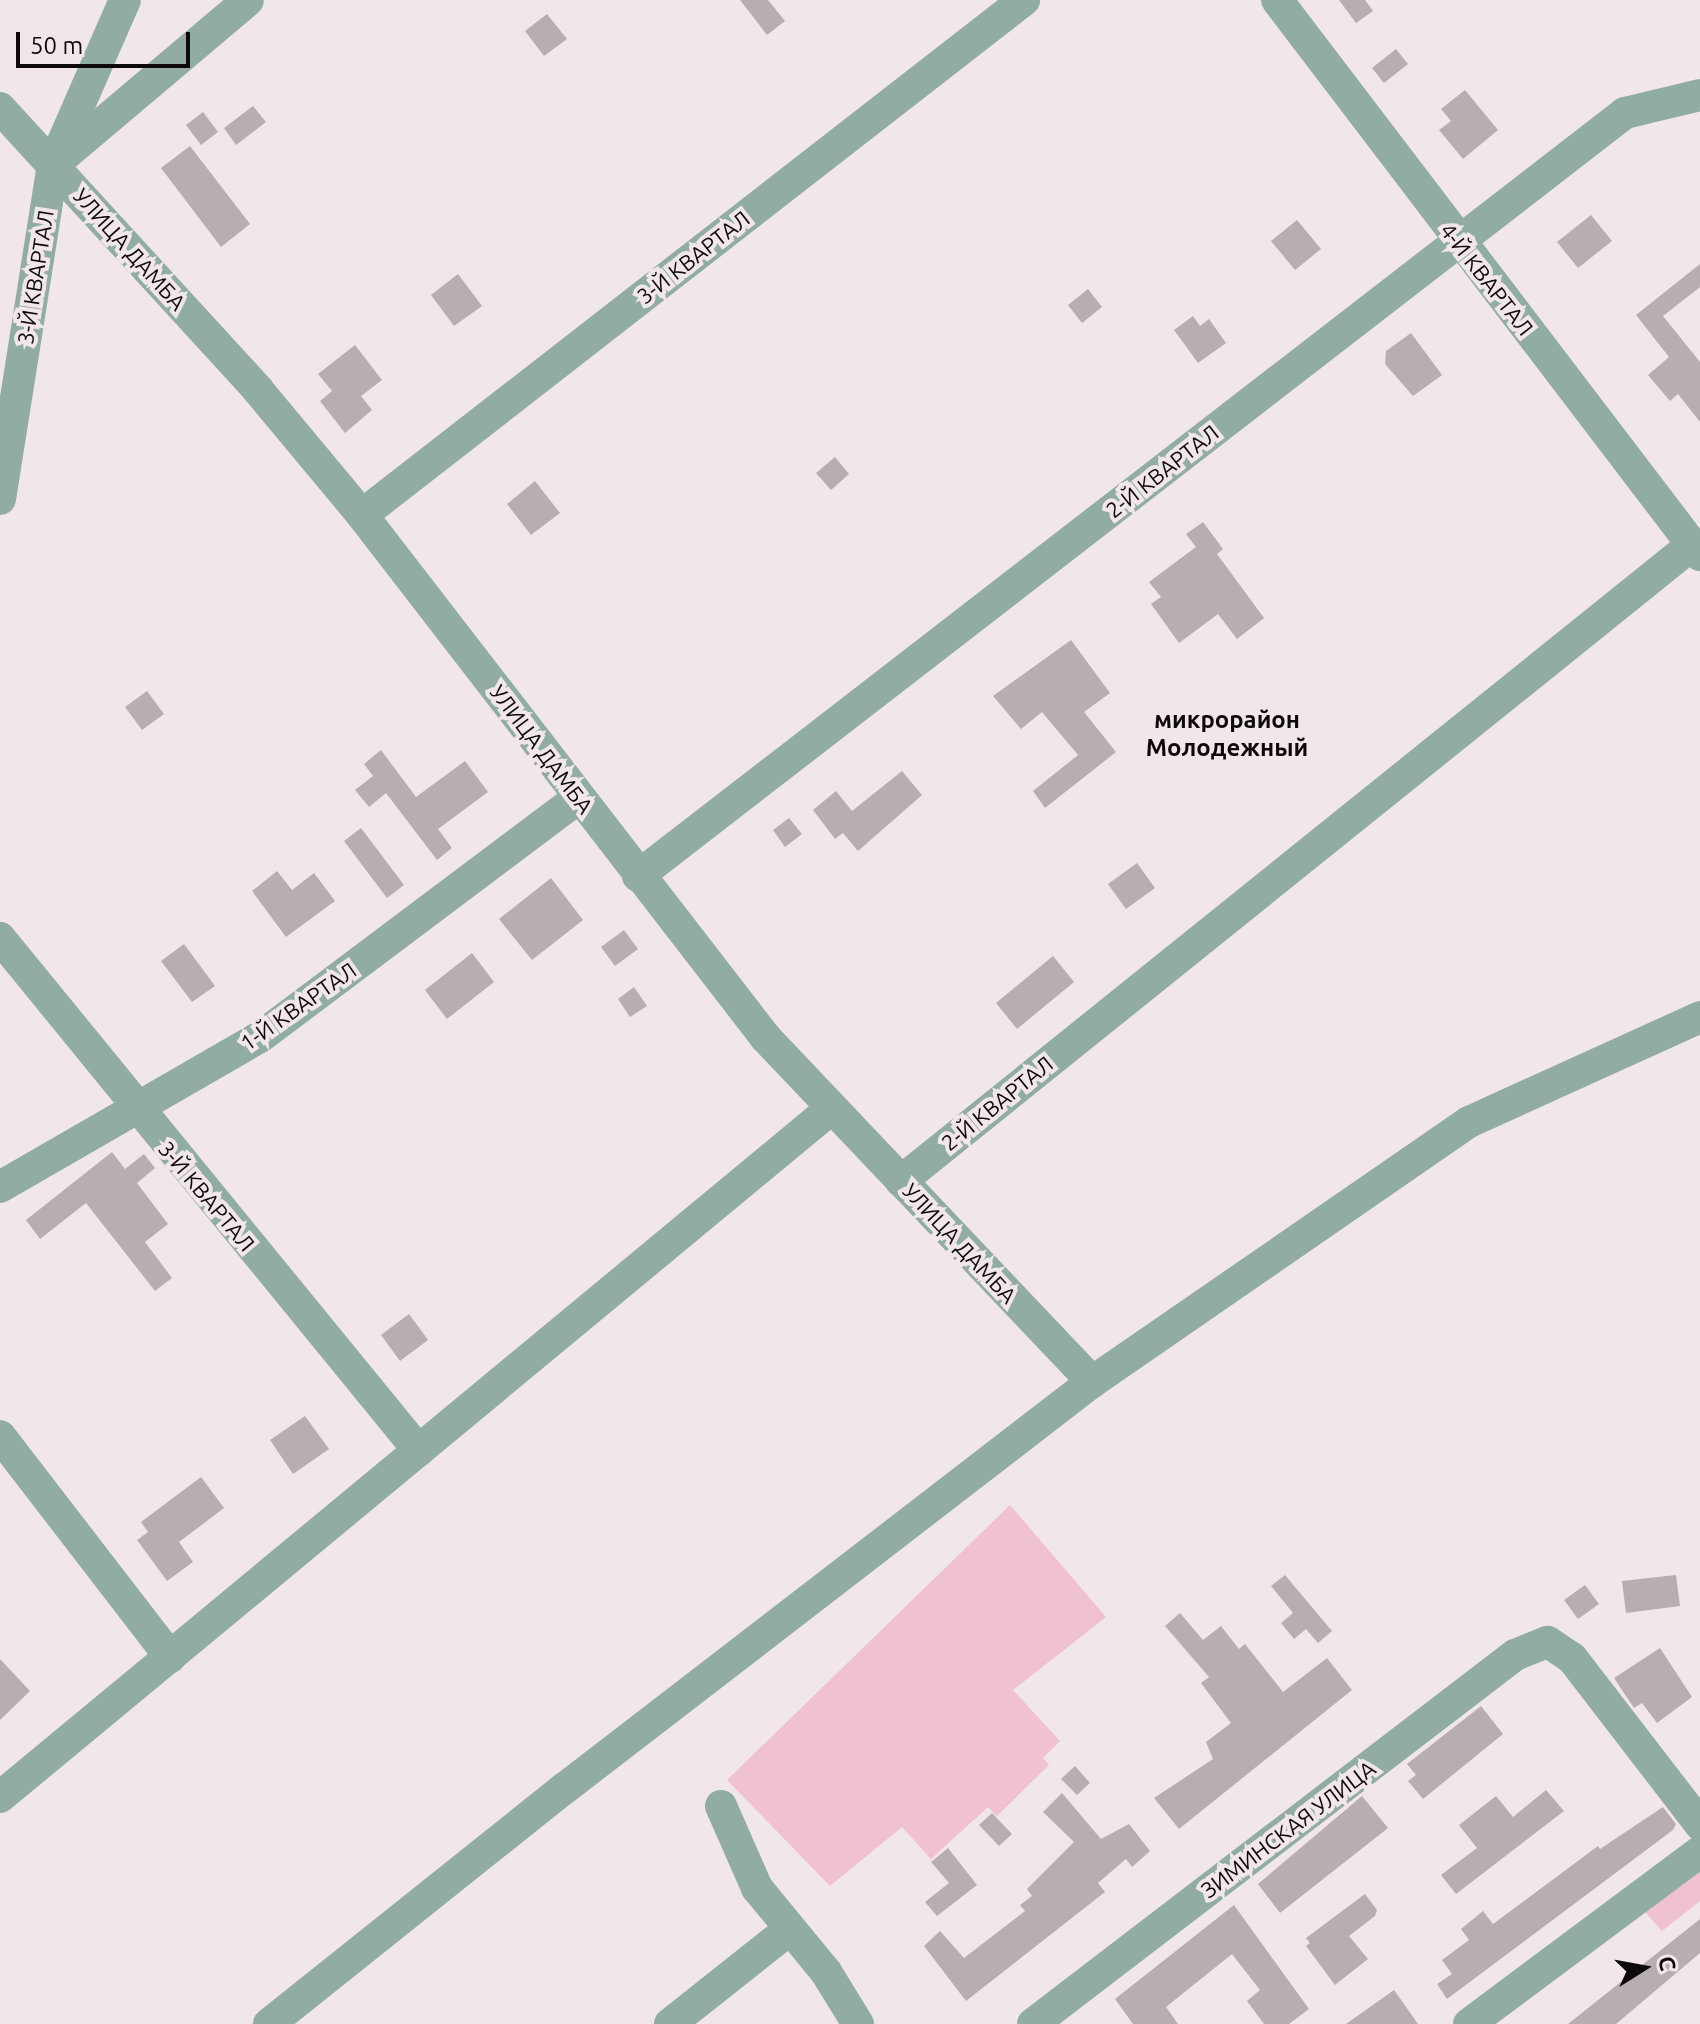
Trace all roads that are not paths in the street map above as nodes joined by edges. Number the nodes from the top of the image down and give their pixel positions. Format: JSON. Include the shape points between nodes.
{"nodes":[{"id":1,"x":125,"y":0,"type":"edge"},
{"id":2,"x":248,"y":0,"type":"edge"},
{"id":3,"x":1024,"y":0,"type":"edge"},
{"id":4,"x":1277,"y":0,"type":"edge"},
{"id":5,"x":1700,"y":95,"type":"edge"},
{"id":6,"x":0,"y":108,"type":"edge"},
{"id":7,"x":53,"y":165,"type":"junction"},
{"id":8,"x":1458,"y":243,"type":"junction"},
{"id":9,"x":0,"y":499,"type":"edge"},
{"id":10,"x":362,"y":515,"type":"junction"},
{"id":11,"x":1696,"y":550,"type":"edge"},
{"id":12,"x":578,"y":798,"type":"junction"},
{"id":13,"x":638,"y":876,"type":"junction"},
{"id":14,"x":0,"y":938,"type":"edge"},
{"id":15,"x":1700,"y":1017,"type":"edge"},
{"id":16,"x":133,"y":1107,"type":"junction"},
{"id":17,"x":832,"y":1108,"type":"junction"},
{"id":18,"x":901,"y":1181,"type":"junction"},
{"id":19,"x":0,"y":1187,"type":"edge"},
{"id":20,"x":1092,"y":1382,"type":"junction"},
{"id":21,"x":0,"y":1436,"type":"edge"},
{"id":22,"x":419,"y":1451,"type":"junction"},
{"id":23,"x":170,"y":1657,"type":"junction"},
{"id":24,"x":0,"y":1797,"type":"edge"},
{"id":25,"x":721,"y":1806,"type":"dead end"},
{"id":26,"x":1700,"y":1824,"type":"edge"},
{"id":27,"x":1700,"y":1852,"type":"edge"},
{"id":28,"x":790,"y":1929,"type":"junction"},
{"id":29,"x":269,"y":2024,"type":"edge"},
{"id":30,"x":670,"y":2024,"type":"edge"},
{"id":31,"x":858,"y":2024,"type":"edge"},
{"id":32,"x":1033,"y":2024,"type":"edge"},
{"id":33,"x":1469,"y":2024,"type":"edge"}],
"edges":[{"from":1,"to":7,"type":"street","name":"3-Й КВАРТАЛ"},
{"from":2,"to":7,"type":"street"},
{"from":3,"to":10,"type":"street","name":"3-Й КВАРТАЛ"},
{"from":4,"to":8,"type":"street","name":"4-Й КВАРТАЛ"},
{"from":5,"to":8,"type":"street","name":"2-Й КВАРТАЛ","via":[[1625,113]]},
{"from":6,"to":7,"type":"street","name":"УЛИЦА ДАМБА"},
{"from":7,"to":9,"type":"street","name":"3-Й КВАРТАЛ"},
{"from":7,"to":10,"type":"street","name":"УЛИЦА ДАМБА","via":[[258,390]]},
{"from":8,"to":11,"type":"street","name":"4-Й КВАРТАЛ"},
{"from":8,"to":13,"type":"street","name":"2-Й КВАРТАЛ"},
{"from":10,"to":12,"type":"street","name":"УЛИЦА ДАМБА"},
{"from":11,"to":18,"type":"street","name":"2-Й КВАРТАЛ"},
{"from":12,"to":13,"type":"street","name":"УЛИЦА ДАМБА"},
{"from":12,"to":16,"type":"street","name":"1-Й КВАРТАЛ","via":[[260,1037]]},
{"from":13,"to":17,"type":"street","name":"УЛИЦА ДАМБА","via":[[766,1038]]},
{"from":14,"to":16,"type":"street","name":"3-Й КВАРТАЛ"},
{"from":15,"to":20,"type":"street","via":[[1469,1122]]},
{"from":16,"to":19,"type":"street","name":"1-Й КВАРТАЛ"},
{"from":16,"to":22,"type":"street","name":"3-Й КВАРТАЛ"},
{"from":17,"to":18,"type":"street","name":"УЛИЦА ДАМБА"},
{"from":17,"to":22,"type":"street"},
{"from":18,"to":20,"type":"street","name":"УЛИЦА ДАМБА"},
{"from":20,"to":29,"type":"street","via":[[565,1788]]},
{"from":21,"to":23,"type":"street"},
{"from":22,"to":23,"type":"street"},
{"from":23,"to":24,"type":"street"},
{"from":25,"to":28,"type":"street","via":[[757,1888]]},
{"from":26,"to":32,"type":"street","name":"ЗИМИНСКАЯ УЛИЦА","via":[[1572,1658],[1548,1642],[1515,1655]]},
{"from":27,"to":33,"type":"street"},
{"from":28,"to":30,"type":"street"},
{"from":28,"to":31,"type":"street","via":[[826,1972]]}]}
